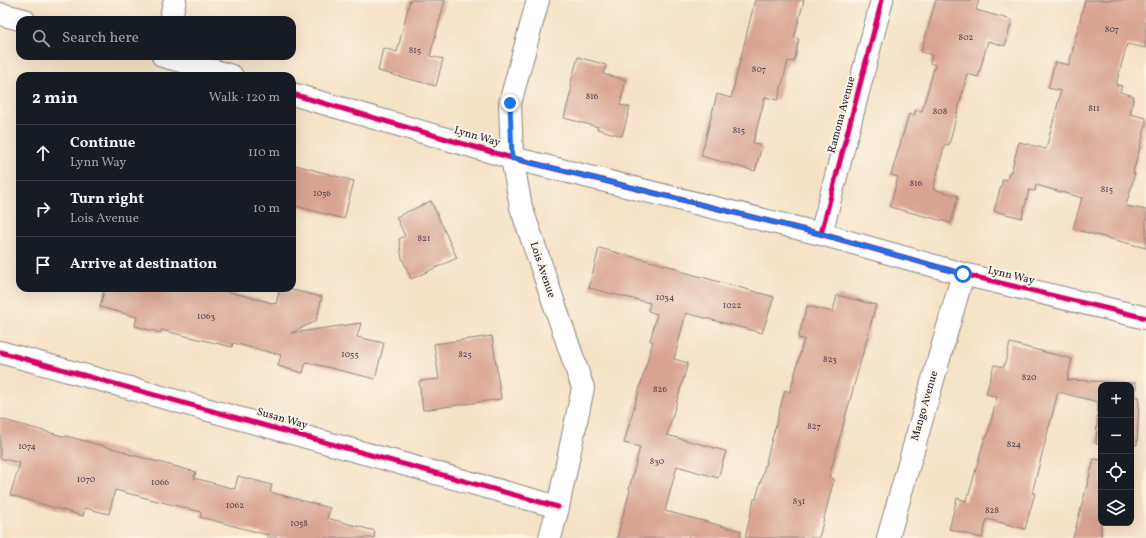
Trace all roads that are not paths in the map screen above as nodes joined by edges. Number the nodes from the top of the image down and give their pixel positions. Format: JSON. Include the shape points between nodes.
{"nodes":[{"id":1,"x":175,"y":0,"type":"edge"},
{"id":2,"x":538,"y":0,"type":"edge"},
{"id":3,"x":882,"y":0,"type":"edge"},
{"id":4,"x":0,"y":14,"type":"edge"},
{"id":5,"x":171,"y":16,"type":"edge"},
{"id":6,"x":16,"y":18,"type":"edge"},
{"id":7,"x":177,"y":60,"type":"edge"},
{"id":8,"x":218,"y":72,"type":"edge"},
{"id":9,"x":296,"y":95,"type":"edge"},
{"id":10,"x":512,"y":158,"type":"junction"},
{"id":11,"x":821,"y":234,"type":"junction"},
{"id":12,"x":963,"y":274,"type":"junction"},
{"id":13,"x":1146,"y":318,"type":"edge"},
{"id":14,"x":0,"y":352,"type":"edge"},
{"id":15,"x":558,"y":506,"type":"junction"},
{"id":16,"x":550,"y":538,"type":"edge"},
{"id":17,"x":888,"y":538,"type":"edge"}],
"edges":[{"from":1,"to":5,"type":"street"},
{"from":2,"to":10,"type":"street","name":"Lois Avenue","via":[[510,103]]},
{"from":3,"to":11,"type":"street","name":"Ramona Avenue"},
{"from":4,"to":6,"type":"street"},
{"from":7,"to":8,"type":"street"},
{"from":9,"to":10,"type":"street","name":"Lynn Way"},
{"from":10,"to":11,"type":"street","name":"Lynn Way"},
{"from":10,"to":15,"type":"street","name":"Lois Avenue","via":[[521,207],[583,388]]},
{"from":11,"to":12,"type":"street","name":"Lynn Way"},
{"from":12,"to":13,"type":"street","name":"Lynn Way"},
{"from":12,"to":17,"type":"street","name":"Mango Avenue"},
{"from":14,"to":15,"type":"street","name":"Susan Way"},
{"from":15,"to":16,"type":"street","name":"Lois Avenue"}]}
